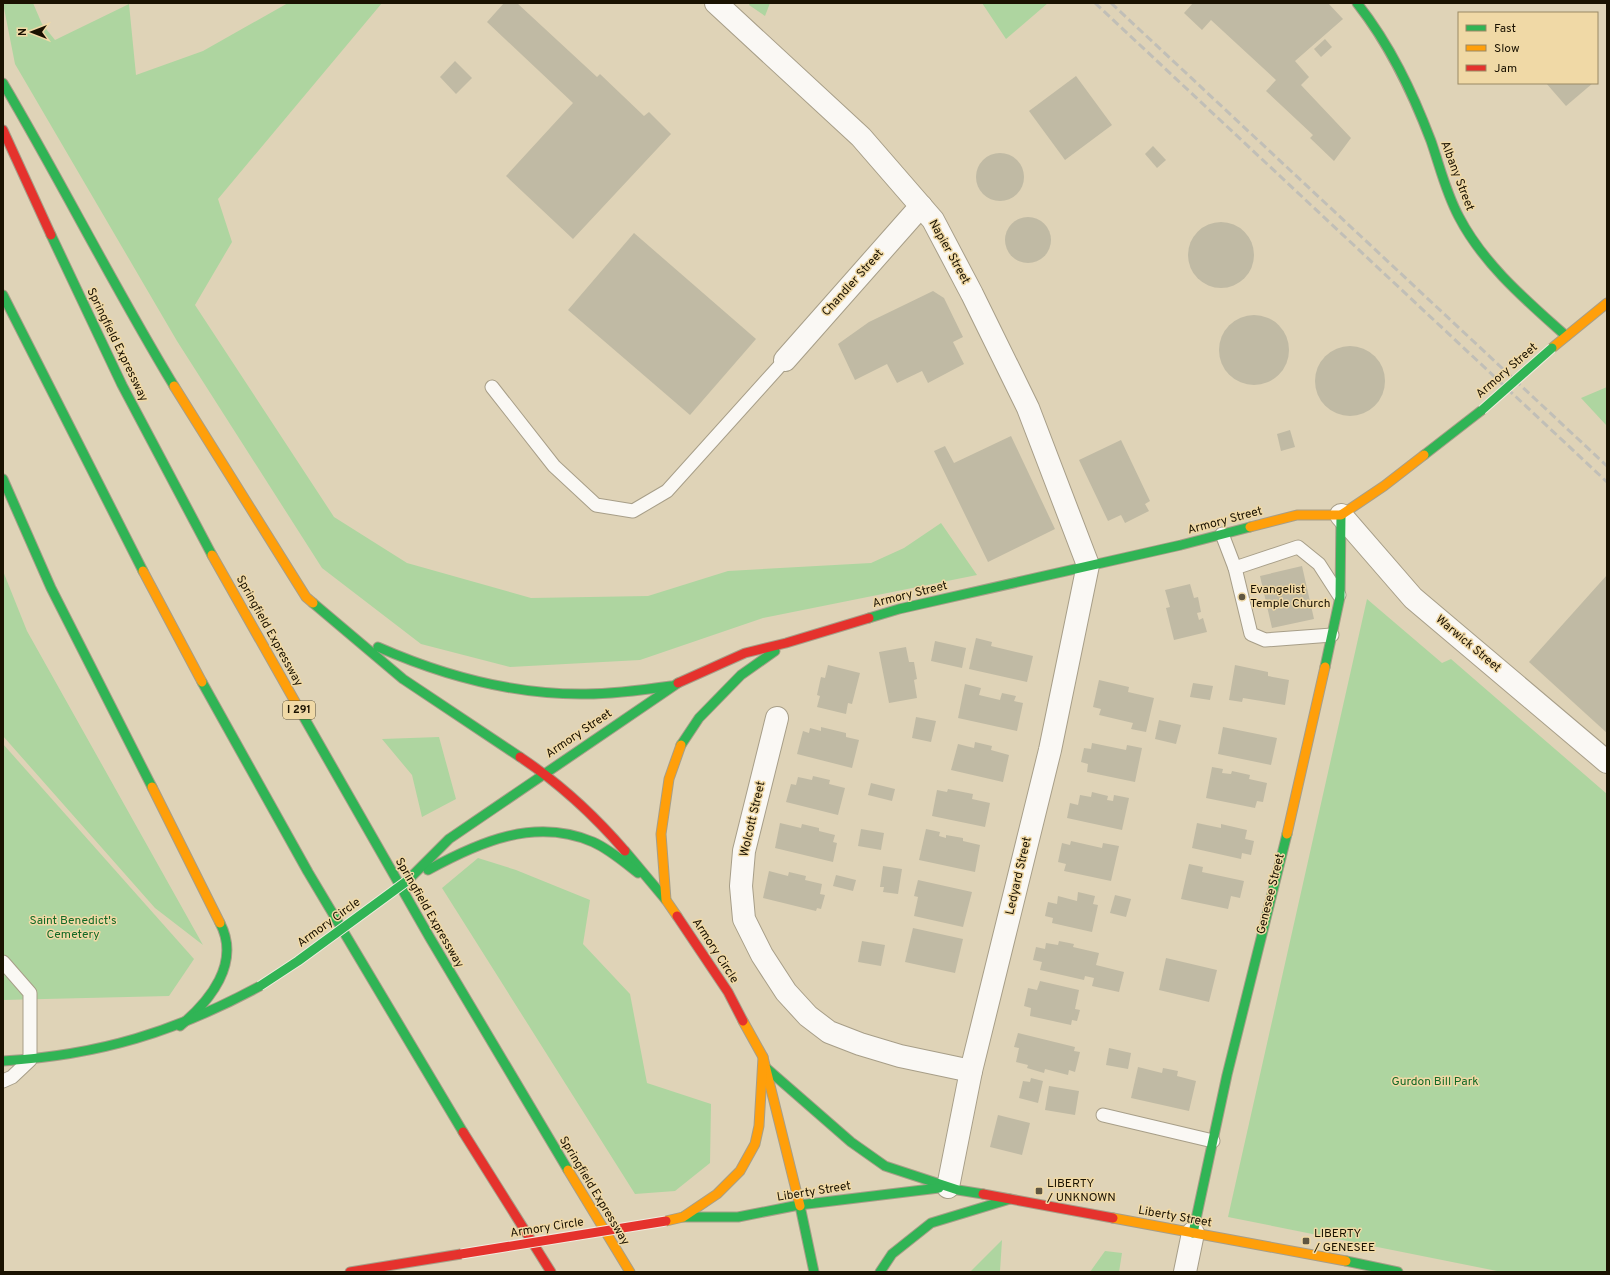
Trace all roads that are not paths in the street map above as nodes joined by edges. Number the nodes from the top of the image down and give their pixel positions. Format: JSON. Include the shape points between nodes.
{"nodes":[{"id":1,"x":716,"y":3,"type":"edge"},
{"id":2,"x":1357,"y":3,"type":"edge"},
{"id":3,"x":3,"y":83,"type":"edge"},
{"id":4,"x":3,"y":130,"type":"edge"},
{"id":5,"x":921,"y":206,"type":"junction"},
{"id":6,"x":3,"y":295,"type":"edge"},
{"id":7,"x":1607,"y":302,"type":"edge"},
{"id":8,"x":1566,"y":336,"type":"junction"},
{"id":9,"x":784,"y":360,"type":"joint"},
{"id":10,"x":492,"y":387,"type":"dead end"},
{"id":11,"x":3,"y":479,"type":"edge"},
{"id":12,"x":1341,"y":515,"type":"junction"},
{"id":13,"x":1222,"y":534,"type":"junction"},
{"id":14,"x":1088,"y":565,"type":"junction"},
{"id":15,"x":1235,"y":568,"type":"junction"},
{"id":16,"x":1340,"y":597,"type":"junction"},
{"id":17,"x":349,"y":633,"type":"junction"},
{"id":18,"x":1332,"y":635,"type":"junction"},
{"id":19,"x":786,"y":644,"type":"junction"},
{"id":20,"x":671,"y":686,"type":"junction"},
{"id":21,"x":777,"y":718,"type":"dead end"},
{"id":22,"x":1607,"y":762,"type":"edge"},
{"id":23,"x":544,"y":772,"type":"junction"},
{"id":24,"x":407,"y":881,"type":"junction"},
{"id":25,"x":656,"y":886,"type":"junction"},
{"id":26,"x":666,"y":900,"type":"junction"},
{"id":27,"x":3,"y":962,"type":"edge"},
{"id":28,"x":180,"y":1026,"type":"junction"},
{"id":29,"x":763,"y":1057,"type":"junction"},
{"id":30,"x":30,"y":1060,"type":"junction"},
{"id":31,"x":3,"y":1061,"type":"edge"},
{"id":32,"x":765,"y":1067,"type":"junction"},
{"id":33,"x":971,"y":1071,"type":"junction"},
{"id":34,"x":3,"y":1081,"type":"edge"},
{"id":35,"x":1103,"y":1115,"type":"dead end"},
{"id":36,"x":1212,"y":1141,"type":"junction"},
{"id":37,"x":948,"y":1187,"type":"junction"},
{"id":38,"x":1010,"y":1199,"type":"junction"},
{"id":39,"x":799,"y":1205,"type":"junction"},
{"id":40,"x":683,"y":1217,"type":"junction"},
{"id":41,"x":1193,"y":1233,"type":"junction"},
{"id":42,"x":350,"y":1272,"type":"edge"},
{"id":43,"x":551,"y":1272,"type":"edge"},
{"id":44,"x":630,"y":1272,"type":"edge"},
{"id":45,"x":814,"y":1272,"type":"edge"},
{"id":46,"x":880,"y":1272,"type":"edge"},
{"id":47,"x":1185,"y":1272,"type":"edge"},
{"id":48,"x":1398,"y":1272,"type":"edge"}],
"edges":[{"from":1,"to":5,"type":"street","name":"Napier Street","via":[[861,137]]},
{"from":2,"to":8,"type":"main road","name":"Albany Street","via":[[1374,23],[1400,70],[1425,124],[1460,218],[1488,261]]},
{"from":3,"to":17,"type":"main road","via":[[39,144],[135,322],[212,449],[306,597]]},
{"from":4,"to":44,"type":"main road","name":"Springfield Expressway","number":"I 291","via":[[123,386],[272,664],[477,1019]]},
{"from":5,"to":9,"type":"street","name":"Chandler Street"},
{"from":5,"to":14,"type":"street","name":"Napier Street","via":[[940,233],[1028,408]]},
{"from":6,"to":43,"type":"main road","via":[[134,554],[246,763],[372,983]]},
{"from":7,"to":8,"type":"main road","name":"Armory Street"},
{"from":8,"to":12,"type":"main road","name":"Armory Street","bridge":true,"via":[[1482,410],[1384,486]]},
{"from":9,"to":10,"type":"lane","via":[[667,491],[633,511],[596,505],[554,466]]},
{"from":11,"to":28,"type":"main road","via":[[51,588],[226,934],[228,953],[219,982],[205,1003]]},
{"from":12,"to":13,"type":"main road","name":"Armory Street","via":[[1297,515]]},
{"from":12,"to":16,"type":"main road","name":"Genesee Street"},
{"from":12,"to":22,"type":"street","name":"Warwick Street","via":[[1413,598]]},
{"from":13,"to":14,"type":"main road","name":"Armory Street"},
{"from":13,"to":15,"type":"lane"},
{"from":14,"to":19,"type":"main road","name":"Armory Street","via":[[900,609]]},
{"from":14,"to":33,"type":"street","name":"Ledyard Street","via":[[1050,750]]},
{"from":15,"to":16,"type":"lane","via":[[1298,547],[1319,564]]},
{"from":15,"to":18,"type":"lane","via":[[1251,634],[1265,640]]},
{"from":16,"to":18,"type":"main road","name":"Genesee Street"},
{"from":17,"to":20,"type":"main road","via":[[406,660],[460,676],[523,690],[574,694],[613,693]]},
{"from":17,"to":23,"type":"main road","via":[[403,679]]},
{"from":18,"to":36,"type":"main road","name":"Genesee Street","via":[[1300,780]]},
{"from":19,"to":20,"type":"main road","name":"Armory Street","via":[[745,653]]},
{"from":19,"to":26,"type":"main road","name":"Armory Street","via":[[740,675],[699,718],[681,746],[669,779],[663,810],[661,834]]},
{"from":20,"to":23,"type":"main road","name":"Armory Street"},
{"from":21,"to":33,"type":"street","name":"Wolcott Street","via":[[744,851],[741,886],[744,919],[762,955],[786,992],[808,1016],[829,1032],[886,1052]]},
{"from":23,"to":24,"type":"main road","name":"Armory Street","via":[[448,839]]},
{"from":23,"to":25,"type":"main road","via":[[633,857]]},
{"from":24,"to":25,"type":"main road","name":"Armory Circle","via":[[487,840],[505,834],[537,831],[568,834],[593,842]]},
{"from":24,"to":28,"type":"main road","name":"Armory Circle","bridge":true,"via":[[260,986],[233,1002]]},
{"from":25,"to":26,"type":"main road","name":"Armory Circle"},
{"from":26,"to":29,"type":"main road","name":"Armory Circle","via":[[728,992]]},
{"from":27,"to":30,"type":"lane","via":[[30,993]]},
{"from":28,"to":30,"type":"main road","name":"Armory Circle","via":[[106,1048]]},
{"from":29,"to":32,"type":"main road"},
{"from":29,"to":40,"type":"main road","name":"Armory Circle","via":[[759,1126],[748,1159],[717,1194]]},
{"from":30,"to":31,"type":"main road","name":"Armory Circle"},
{"from":30,"to":34,"type":"lane","via":[[12,1077]]},
{"from":32,"to":37,"type":"main road","name":"Liberty Street","via":[[851,1142],[885,1166]]},
{"from":32,"to":39,"type":"main road"},
{"from":33,"to":37,"type":"street","name":"Ledyard Street"},
{"from":35,"to":36,"type":"lane"},
{"from":36,"to":41,"type":"main road","name":"Genesee Street"},
{"from":37,"to":38,"type":"main road","name":"Liberty Street"},
{"from":37,"to":39,"type":"main road","name":"Liberty Street"},
{"from":38,"to":41,"type":"main road","name":"Liberty Street"},
{"from":38,"to":46,"type":"main road","via":[[931,1223],[892,1254]]},
{"from":39,"to":40,"type":"main road","name":"Liberty Street","via":[[738,1217]]},
{"from":39,"to":45,"type":"main road"},
{"from":40,"to":42,"type":"main road","name":"Armory Circle","bridge":true},
{"from":41,"to":47,"type":"street","name":"Genesee Street"},
{"from":41,"to":48,"type":"main road","name":"Liberty Street","via":[[1315,1254]]}]}
